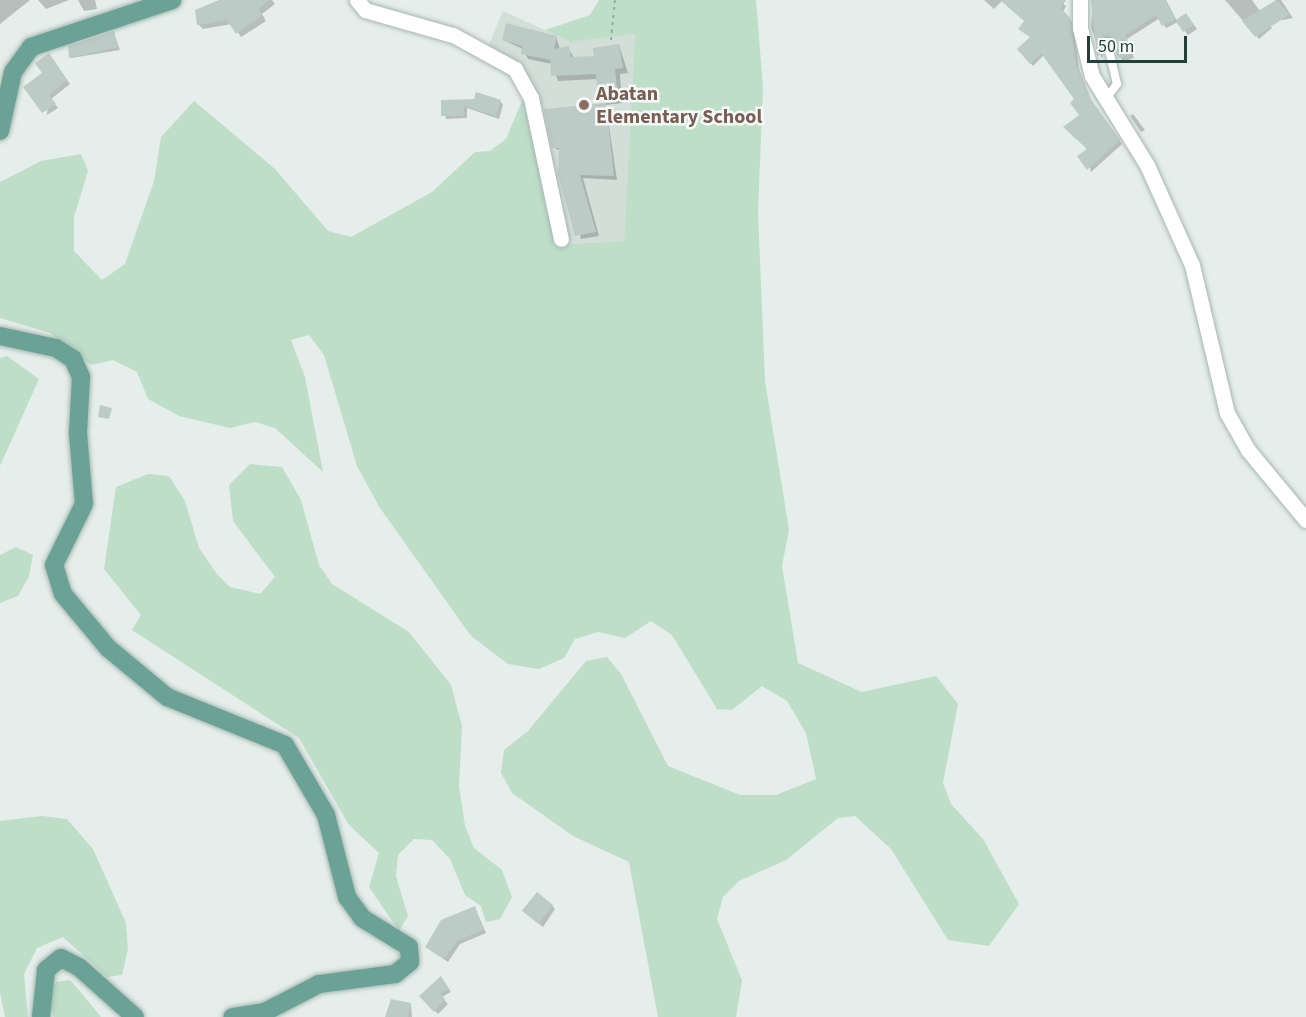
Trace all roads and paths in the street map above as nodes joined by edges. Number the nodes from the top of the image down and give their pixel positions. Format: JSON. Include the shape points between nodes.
{"nodes":[{"id":1,"x":172,"y":0,"type":"edge"},
{"id":2,"x":357,"y":0,"type":"edge"},
{"id":3,"x":615,"y":0,"type":"edge"},
{"id":4,"x":1080,"y":0,"type":"edge"},
{"id":5,"x":611,"y":40,"type":"dead end"},
{"id":6,"x":1107,"y":42,"type":"dead end"},
{"id":7,"x":1105,"y":100,"type":"junction"},
{"id":8,"x":0,"y":131,"type":"edge"},
{"id":9,"x":561,"y":239,"type":"dead end"},
{"id":10,"x":0,"y":336,"type":"edge"},
{"id":11,"x":1306,"y":520,"type":"edge"},
{"id":12,"x":41,"y":1017,"type":"edge"},
{"id":13,"x":135,"y":1017,"type":"edge"},
{"id":14,"x":232,"y":1017,"type":"edge"}],
"edges":[{"from":1,"to":8,"type":"main road","via":[[32,47],[13,72]]},
{"from":2,"to":9,"type":"street","via":[[365,10],[453,35],[515,69],[531,98]]},
{"from":3,"to":5,"type":"path"},
{"from":4,"to":7,"type":"street","via":[[1084,52]]},
{"from":6,"to":7,"type":"lane","via":[[1117,84]]},
{"from":7,"to":11,"type":"street","via":[[1147,165],[1176,224],[1203,300],[1236,432]]},
{"from":10,"to":14,"type":"main road","via":[[56,348],[73,359],[81,377],[78,433],[84,504],[54,565],[63,594],[108,648],[167,697],[285,745],[326,814],[347,897],[362,918],[409,947],[410,962],[395,974],[319,984],[265,1012]]},
{"from":12,"to":13,"type":"main road","via":[[46,970],[61,958],[79,967]]}]}
